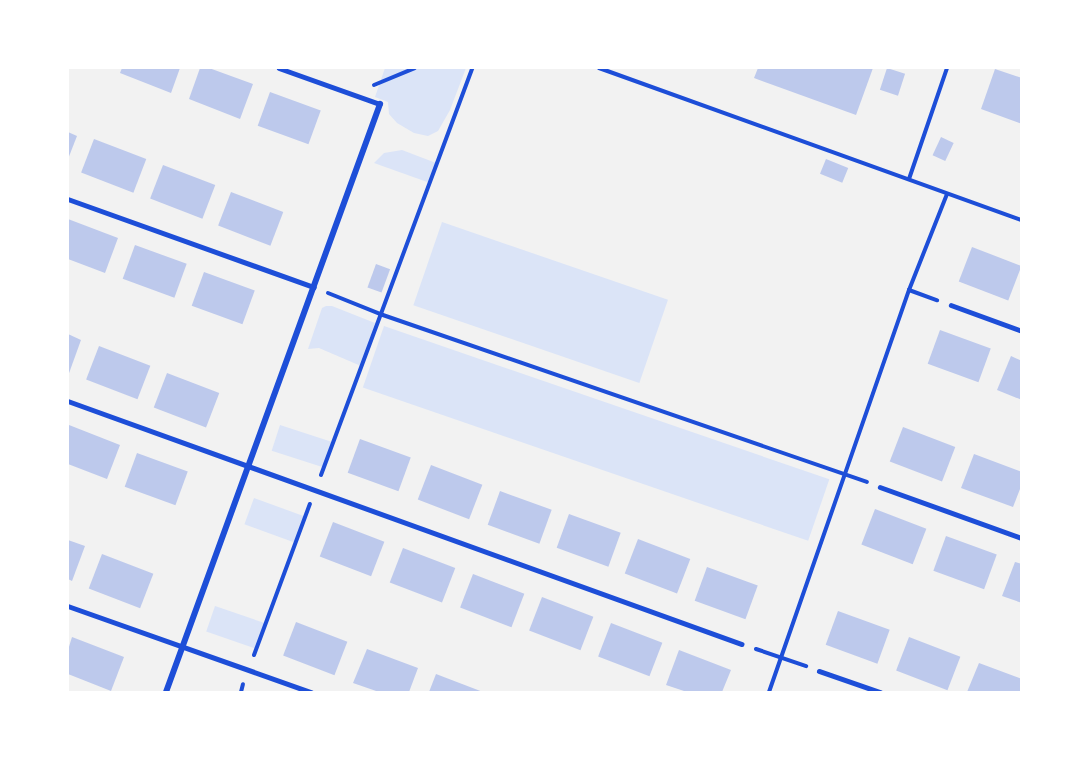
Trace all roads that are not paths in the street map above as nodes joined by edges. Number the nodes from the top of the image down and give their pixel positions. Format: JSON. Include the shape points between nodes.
{"nodes":[{"id":1,"x":279,"y":68,"type":"edge"},
{"id":2,"x":380,"y":104,"type":"joint"},
{"id":3,"x":68,"y":199,"type":"edge"},
{"id":4,"x":314,"y":286,"type":"junction"},
{"id":5,"x":951,"y":305,"type":"road end"},
{"id":6,"x":1022,"y":331,"type":"edge"},
{"id":7,"x":68,"y":401,"type":"edge"},
{"id":8,"x":249,"y":466,"type":"junction"},
{"id":9,"x":880,"y":487,"type":"road end"},
{"id":10,"x":1022,"y":538,"type":"edge"},
{"id":11,"x":68,"y":606,"type":"edge"},
{"id":12,"x":742,"y":644,"type":"road end"},
{"id":13,"x":183,"y":646,"type":"junction"},
{"id":14,"x":819,"y":670,"type":"road end"},
{"id":15,"x":166,"y":693,"type":"edge"},
{"id":16,"x":311,"y":693,"type":"edge"},
{"id":17,"x":880,"y":693,"type":"edge"}],
"edges":[{"from":1,"to":2,"type":"lane"},
{"from":2,"to":4,"type":"street"},
{"from":3,"to":4,"type":"lane"},
{"from":4,"to":8,"type":"street"},
{"from":5,"to":6,"type":"lane"},
{"from":7,"to":8,"type":"lane"},
{"from":8,"to":12,"type":"lane"},
{"from":8,"to":13,"type":"street"},
{"from":9,"to":10,"type":"lane"},
{"from":11,"to":13,"type":"lane"},
{"from":13,"to":15,"type":"street"},
{"from":13,"to":16,"type":"lane"},
{"from":14,"to":17,"type":"lane"}]}
